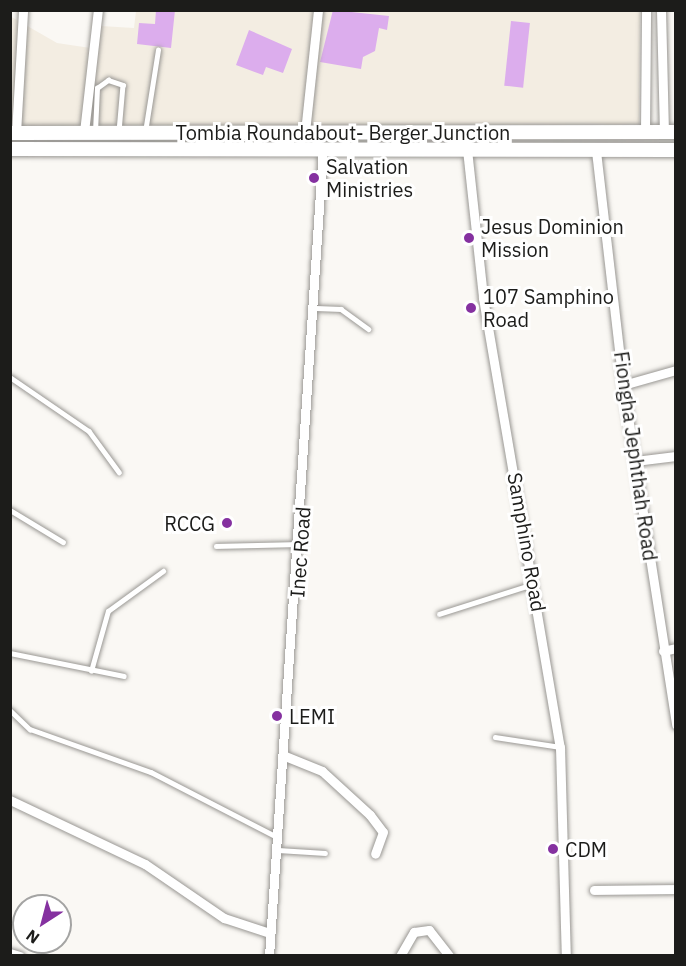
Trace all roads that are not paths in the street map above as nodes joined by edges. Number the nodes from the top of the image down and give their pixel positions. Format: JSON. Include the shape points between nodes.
{"nodes":[{"id":1,"x":23,"y":10,"type":"edge"},
{"id":2,"x":98,"y":10,"type":"edge"},
{"id":3,"x":318,"y":10,"type":"edge"},
{"id":4,"x":646,"y":10,"type":"edge"},
{"id":5,"x":661,"y":10,"type":"edge"},
{"id":6,"x":158,"y":50,"type":"dead end"},
{"id":7,"x":672,"y":129,"type":"edge"},
{"id":8,"x":465,"y":131,"type":"junction"},
{"id":9,"x":90,"y":132,"type":"junction"},
{"id":10,"x":118,"y":132,"type":"junction"},
{"id":11,"x":145,"y":132,"type":"junction"},
{"id":12,"x":305,"y":132,"type":"junction"},
{"id":13,"x":645,"y":132,"type":"junction"},
{"id":14,"x":13,"y":133,"type":"edge"},
{"id":15,"x":323,"y":148,"type":"junction"},
{"id":16,"x":10,"y":149,"type":"edge"},
{"id":17,"x":675,"y":150,"type":"edge"},
{"id":18,"x":465,"y":151,"type":"junction"},
{"id":19,"x":596,"y":151,"type":"junction"},
{"id":20,"x":316,"y":308,"type":"junction"},
{"id":21,"x":369,"y":329,"type":"dead end"},
{"id":22,"x":675,"y":370,"type":"edge"},
{"id":23,"x":10,"y":377,"type":"edge"},
{"id":24,"x":624,"y":385,"type":"junction"},
{"id":25,"x":675,"y":456,"type":"edge"},
{"id":26,"x":635,"y":461,"type":"junction"},
{"id":27,"x":119,"y":472,"type":"dead end"},
{"id":28,"x":10,"y":510,"type":"edge"},
{"id":29,"x":63,"y":542,"type":"dead end"},
{"id":30,"x":300,"y":544,"type":"junction"},
{"id":31,"x":216,"y":546,"type":"dead end"},
{"id":32,"x":163,"y":571,"type":"dead end"},
{"id":33,"x":536,"y":584,"type":"junction"},
{"id":34,"x":439,"y":614,"type":"dead end"},
{"id":35,"x":675,"y":648,"type":"edge"},
{"id":36,"x":663,"y":651,"type":"junction"},
{"id":37,"x":10,"y":653,"type":"edge"},
{"id":38,"x":91,"y":671,"type":"junction"},
{"id":39,"x":124,"y":676,"type":"dead end"},
{"id":40,"x":10,"y":710,"type":"edge"},
{"id":41,"x":675,"y":725,"type":"edge"},
{"id":42,"x":495,"y":736,"type":"dead end"},
{"id":43,"x":560,"y":747,"type":"junction"},
{"id":44,"x":285,"y":756,"type":"junction"},
{"id":45,"x":10,"y":800,"type":"edge"},
{"id":46,"x":280,"y":837,"type":"junction"},
{"id":47,"x":279,"y":850,"type":"junction"},
{"id":48,"x":325,"y":853,"type":"dead end"},
{"id":49,"x":375,"y":854,"type":"dead end"},
{"id":50,"x":675,"y":889,"type":"edge"},
{"id":51,"x":594,"y":890,"type":"dead end"},
{"id":52,"x":270,"y":933,"type":"junction"},
{"id":53,"x":10,"y":953,"type":"edge"},
{"id":54,"x":20,"y":956,"type":"edge"},
{"id":55,"x":269,"y":956,"type":"edge"},
{"id":56,"x":400,"y":956,"type":"edge"},
{"id":57,"x":449,"y":956,"type":"edge"},
{"id":58,"x":566,"y":956,"type":"edge"}],
"edges":[{"from":1,"to":14,"type":"street"},
{"from":2,"to":9,"type":"street"},
{"from":3,"to":12,"type":"street"},
{"from":4,"to":13,"type":"street"},
{"from":5,"to":7,"type":"street"},
{"from":6,"to":11,"type":"lane"},
{"from":7,"to":13,"type":"main road","name":"Tombia Roundabout- Berger Junction"},
{"from":8,"to":12,"type":"main road","name":"Tombia Roundabout- Berger Junction"},
{"from":8,"to":13,"type":"main road","name":"Tombia Roundabout- Berger Junction"},
{"from":8,"to":18,"type":"street","name":"Samphino Road"},
{"from":9,"to":10,"type":"main road","name":"Tombia Roundabout- Berger Junction"},
{"from":9,"to":10,"type":"lane","via":[[97,88],[108,80],[123,85]]},
{"from":9,"to":14,"type":"main road","name":"Tombia Roundabout- Berger Junction"},
{"from":10,"to":11,"type":"main road","name":"Tombia Roundabout- Berger Junction"},
{"from":11,"to":12,"type":"main road","name":"Tombia Roundabout- Berger Junction"},
{"from":15,"to":16,"type":"main road","name":"Tombia Roundabout- Berger Junction"},
{"from":15,"to":18,"type":"main road","name":"Tombia Roundabout- Berger Junction"},
{"from":15,"to":20,"type":"street","name":"Inec Road"},
{"from":17,"to":19,"type":"main road","name":"Tombia Roundabout- Berger Junction"},
{"from":18,"to":19,"type":"main road","name":"Tombia Roundabout- Berger Junction"},
{"from":18,"to":33,"type":"street","name":"Samphino Road","via":[[485,308]]},
{"from":19,"to":24,"type":"street","name":"Fiongha Jephthah Road"},
{"from":20,"to":21,"type":"lane","via":[[340,309]]},
{"from":20,"to":30,"type":"street","name":"Inec Road"},
{"from":22,"to":24,"type":"street"},
{"from":23,"to":27,"type":"lane","via":[[88,431]]},
{"from":24,"to":26,"type":"street","name":"Fiongha Jephthah Road"},
{"from":25,"to":26,"type":"street"},
{"from":26,"to":36,"type":"street","name":"Fiongha Jephthah Road"},
{"from":28,"to":29,"type":"lane"},
{"from":30,"to":31,"type":"lane"},
{"from":30,"to":44,"type":"street","name":"Inec Road"},
{"from":32,"to":38,"type":"lane","via":[[144,580],[108,611]]},
{"from":33,"to":34,"type":"lane"},
{"from":33,"to":43,"type":"street","name":"Samphino Road"},
{"from":35,"to":36,"type":"street"},
{"from":36,"to":41,"type":"street","name":"Fiongha Jephthah Road"},
{"from":37,"to":38,"type":"lane"},
{"from":38,"to":39,"type":"lane"},
{"from":40,"to":46,"type":"lane","via":[[30,729],[152,772],[260,832]]},
{"from":42,"to":43,"type":"lane"},
{"from":43,"to":58,"type":"street","name":"Samphino Road"},
{"from":44,"to":46,"type":"street","name":"Inec Road"},
{"from":44,"to":49,"type":"street","via":[[322,771],[370,815],[383,832]]},
{"from":45,"to":52,"type":"street","via":[[145,864],[224,918]]},
{"from":46,"to":47,"type":"street","name":"Inec Road"},
{"from":47,"to":48,"type":"lane"},
{"from":47,"to":52,"type":"street","name":"Inec Road"},
{"from":50,"to":51,"type":"street"},
{"from":52,"to":55,"type":"street","name":"Inec Road"},
{"from":53,"to":54,"type":"street"},
{"from":56,"to":57,"type":"street","via":[[414,932],[429,930]]}]}
